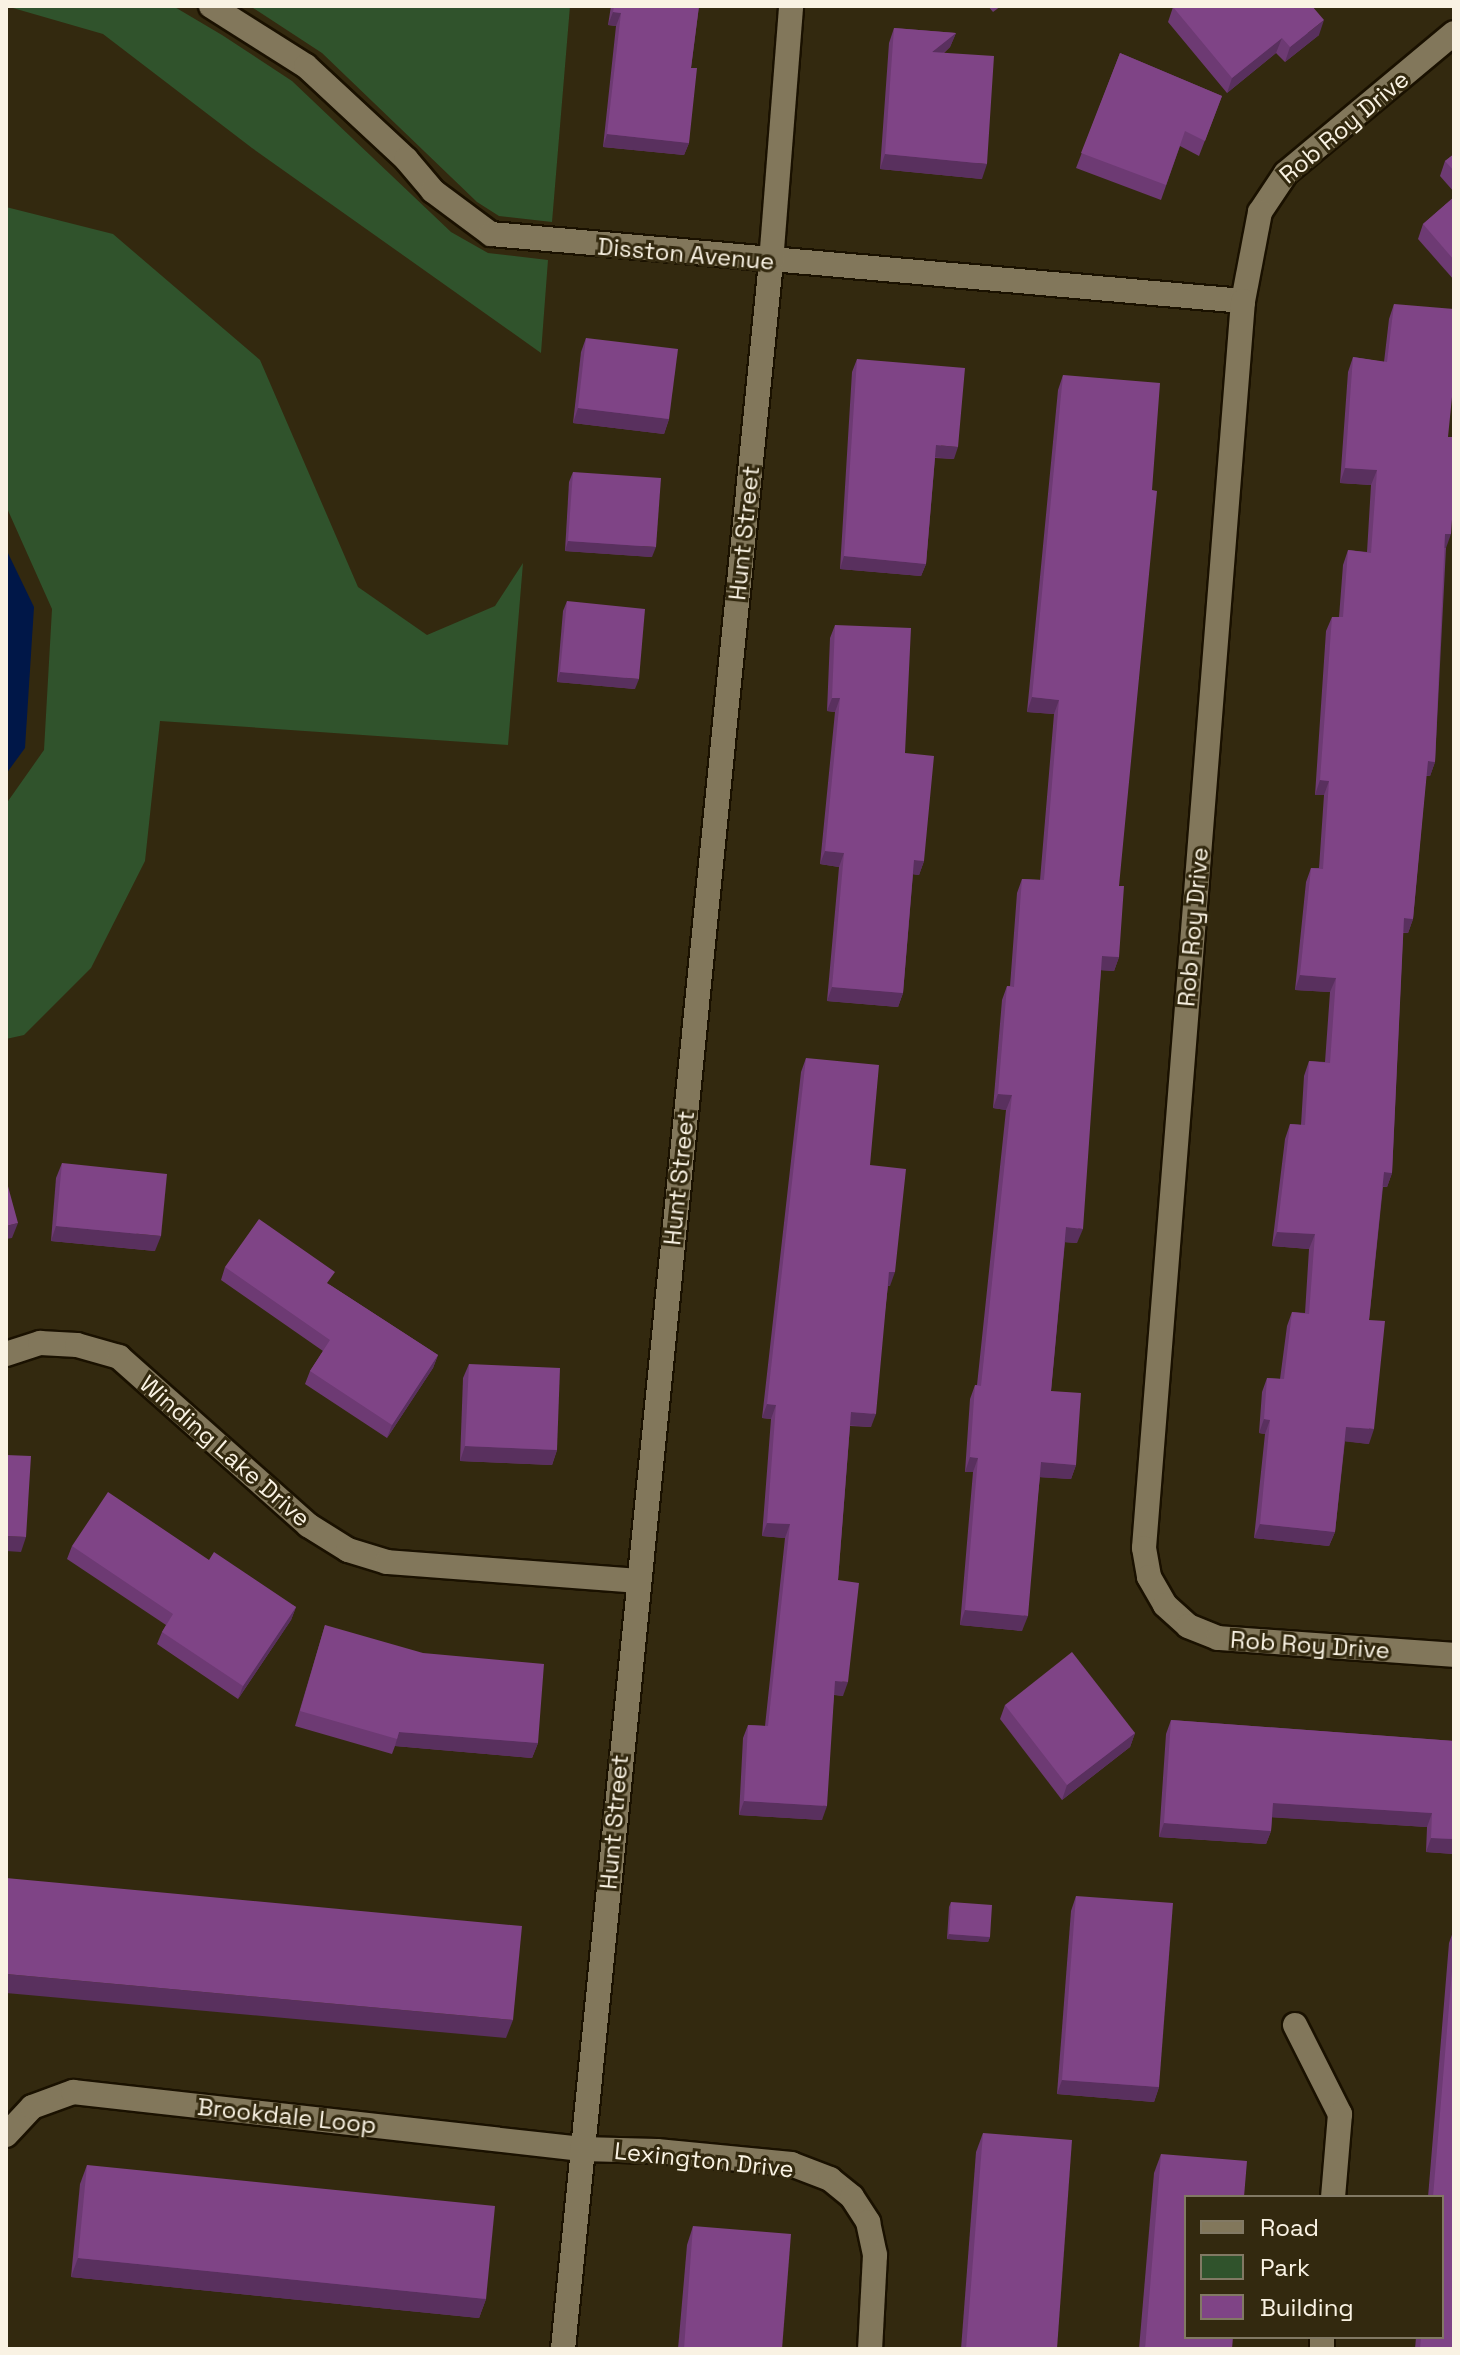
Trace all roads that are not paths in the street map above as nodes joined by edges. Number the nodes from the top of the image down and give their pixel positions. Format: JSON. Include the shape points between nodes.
{"nodes":[{"id":1,"x":211,"y":6,"type":"edge"},
{"id":2,"x":791,"y":6,"type":"edge"},
{"id":3,"x":1454,"y":33,"type":"edge"},
{"id":4,"x":771,"y":262,"type":"junction"},
{"id":5,"x":1243,"y":301,"type":"junction"},
{"id":6,"x":6,"y":1354,"type":"edge"},
{"id":7,"x":637,"y":1581,"type":"junction"},
{"id":8,"x":1454,"y":1655,"type":"edge"},
{"id":9,"x":1295,"y":2025,"type":"dead end"},
{"id":10,"x":6,"y":2135,"type":"edge"},
{"id":11,"x":582,"y":2149,"type":"junction"},
{"id":12,"x":1333,"y":2195,"type":"edge"},
{"id":13,"x":563,"y":2349,"type":"edge"},
{"id":14,"x":870,"y":2349,"type":"edge"}],
"edges":[{"from":1,"to":4,"type":"street","name":"Disston Avenue","via":[[306,66],[433,191],[491,234]]},
{"from":2,"to":4,"type":"street","name":"Hunt Street"},
{"from":3,"to":5,"type":"street","name":"Rob Roy Drive","via":[[1274,186],[1260,212]]},
{"from":4,"to":5,"type":"street","name":"Disston Avenue"},
{"from":4,"to":7,"type":"street","name":"Hunt Street"},
{"from":5,"to":8,"type":"street","name":"Rob Roy Drive","via":[[1144,1548],[1149,1577],[1165,1605],[1188,1626],[1218,1638]]},
{"from":6,"to":7,"type":"street","name":"Winding Lake Drive","via":[[40,1343],[77,1345],[119,1357],[308,1525],[348,1550],[387,1562]]},
{"from":7,"to":11,"type":"street","name":"Hunt Street"},
{"from":9,"to":12,"type":"street","via":[[1340,2114]]},
{"from":10,"to":11,"type":"street","name":"Brookdale Loop","via":[[32,2107],[73,2092]]},
{"from":11,"to":13,"type":"street","name":"Hunt Street"},
{"from":11,"to":14,"type":"street","name":"Lexington Drive","via":[[791,2164],[830,2179],[852,2197],[868,2222],[875,2255]]}]}
